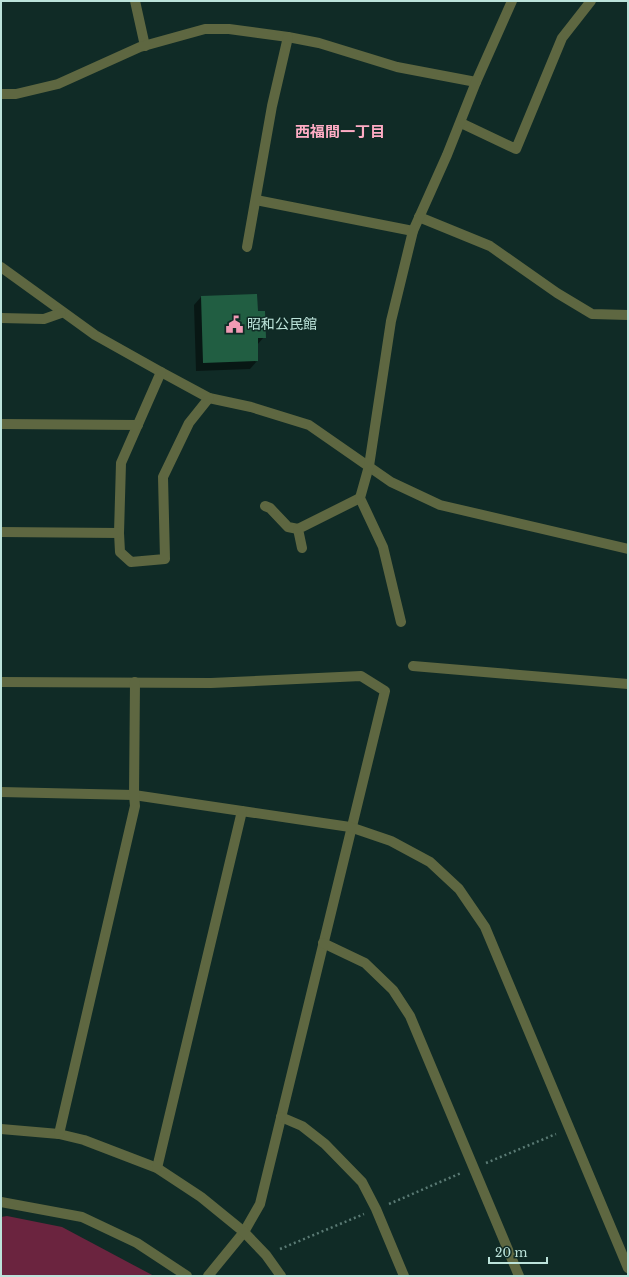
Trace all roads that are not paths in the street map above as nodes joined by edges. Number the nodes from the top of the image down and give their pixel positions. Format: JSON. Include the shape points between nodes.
{"nodes":[{"id":1,"x":135,"y":1,"type":"edge"},
{"id":2,"x":512,"y":1,"type":"edge"},
{"id":3,"x":591,"y":1,"type":"edge"},
{"id":4,"x":288,"y":37,"type":"junction"},
{"id":5,"x":145,"y":46,"type":"junction"},
{"id":6,"x":476,"y":82,"type":"junction"},
{"id":7,"x":1,"y":94,"type":"edge"},
{"id":8,"x":460,"y":123,"type":"junction"},
{"id":9,"x":256,"y":200,"type":"junction"},
{"id":10,"x":419,"y":217,"type":"junction"},
{"id":11,"x":413,"y":231,"type":"junction"},
{"id":12,"x":247,"y":247,"type":"dead end"},
{"id":13,"x":1,"y":267,"type":"edge"},
{"id":14,"x":62,"y":313,"type":"junction"},
{"id":15,"x":628,"y":315,"type":"edge"},
{"id":16,"x":1,"y":318,"type":"edge"},
{"id":17,"x":161,"y":372,"type":"junction"},
{"id":18,"x":209,"y":398,"type":"junction"},
{"id":19,"x":1,"y":424,"type":"edge"},
{"id":20,"x":138,"y":425,"type":"junction"},
{"id":21,"x":369,"y":466,"type":"junction"},
{"id":22,"x":360,"y":498,"type":"junction"},
{"id":23,"x":264,"y":506,"type":"dead end"},
{"id":24,"x":298,"y":529,"type":"junction"},
{"id":25,"x":1,"y":532,"type":"edge"},
{"id":26,"x":119,"y":533,"type":"junction"},
{"id":27,"x":302,"y":548,"type":"dead end"},
{"id":28,"x":628,"y":550,"type":"edge"},
{"id":29,"x":402,"y":622,"type":"dead end"},
{"id":30,"x":413,"y":666,"type":"dead end"},
{"id":31,"x":1,"y":682,"type":"edge"},
{"id":32,"x":135,"y":682,"type":"junction"},
{"id":33,"x":628,"y":684,"type":"edge"},
{"id":34,"x":1,"y":792,"type":"edge"},
{"id":35,"x":134,"y":795,"type":"junction"},
{"id":36,"x":242,"y":811,"type":"junction"},
{"id":37,"x":350,"y":827,"type":"junction"},
{"id":38,"x":323,"y":943,"type":"junction"},
{"id":39,"x":281,"y":1117,"type":"junction"},
{"id":40,"x":1,"y":1129,"type":"edge"},
{"id":41,"x":59,"y":1134,"type":"junction"},
{"id":42,"x":157,"y":1168,"type":"junction"},
{"id":43,"x":1,"y":1202,"type":"edge"},
{"id":44,"x":244,"y":1232,"type":"junction"},
{"id":45,"x":628,"y":1268,"type":"edge"},
{"id":46,"x":187,"y":1276,"type":"edge"},
{"id":47,"x":208,"y":1276,"type":"edge"},
{"id":48,"x":281,"y":1276,"type":"edge"},
{"id":49,"x":404,"y":1276,"type":"edge"},
{"id":50,"x":519,"y":1276,"type":"edge"}],
"edges":[{"from":1,"to":5,"type":"street"},
{"from":2,"to":6,"type":"street"},
{"from":3,"to":8,"type":"street","via":[[562,38],[516,148]]},
{"from":4,"to":5,"type":"street","via":[[229,29],[205,29]]},
{"from":4,"to":6,"type":"street","via":[[319,43],[397,66]]},
{"from":4,"to":9,"type":"street","via":[[272,106]]},
{"from":5,"to":7,"type":"street","via":[[58,84],[16,94]]},
{"from":6,"to":8,"type":"street"},
{"from":8,"to":10,"type":"street"},
{"from":9,"to":11,"type":"street"},
{"from":9,"to":12,"type":"street"},
{"from":10,"to":11,"type":"street"},
{"from":10,"to":15,"type":"street","via":[[490,246],[592,314]]},
{"from":11,"to":21,"type":"street","via":[[391,321]]},
{"from":13,"to":14,"type":"street"},
{"from":14,"to":16,"type":"street","via":[[44,319]]},
{"from":14,"to":17,"type":"street","via":[[95,336]]},
{"from":17,"to":18,"type":"street"},
{"from":17,"to":20,"type":"street"},
{"from":18,"to":21,"type":"street","via":[[251,407],[310,425]]},
{"from":18,"to":26,"type":"street","via":[[189,423],[162,477],[165,559],[131,562],[120,552]]},
{"from":19,"to":20,"type":"street"},
{"from":20,"to":26,"type":"street","via":[[121,463]]},
{"from":21,"to":22,"type":"street"},
{"from":21,"to":28,"type":"street","via":[[391,482],[440,505]]},
{"from":22,"to":24,"type":"street"},
{"from":22,"to":29,"type":"street","via":[[383,547]]},
{"from":23,"to":24,"type":"street","via":[[270,508],[288,527]]},
{"from":24,"to":27,"type":"street"},
{"from":25,"to":26,"type":"street"},
{"from":30,"to":33,"type":"street"},
{"from":31,"to":32,"type":"street"},
{"from":32,"to":35,"type":"street"},
{"from":32,"to":37,"type":"street","via":[[211,682],[361,676],[385,691]]},
{"from":34,"to":35,"type":"street"},
{"from":35,"to":36,"type":"street"},
{"from":35,"to":41,"type":"street","via":[[135,806]]},
{"from":36,"to":37,"type":"street"},
{"from":36,"to":42,"type":"street"},
{"from":37,"to":38,"type":"street"},
{"from":37,"to":45,"type":"street","via":[[391,841],[430,862],[459,889],[485,927]]},
{"from":38,"to":39,"type":"street"},
{"from":38,"to":50,"type":"street","via":[[365,963],[393,990],[410,1016]]},
{"from":39,"to":44,"type":"street","via":[[260,1204]]},
{"from":39,"to":49,"type":"street","via":[[302,1126],[325,1144],[362,1182]]},
{"from":40,"to":41,"type":"street"},
{"from":41,"to":42,"type":"street","via":[[84,1140]]},
{"from":42,"to":44,"type":"street","via":[[201,1197]]},
{"from":43,"to":46,"type":"street","via":[[82,1217],[137,1243]]},
{"from":44,"to":47,"type":"street"},
{"from":44,"to":48,"type":"street","via":[[266,1255]]}]}
